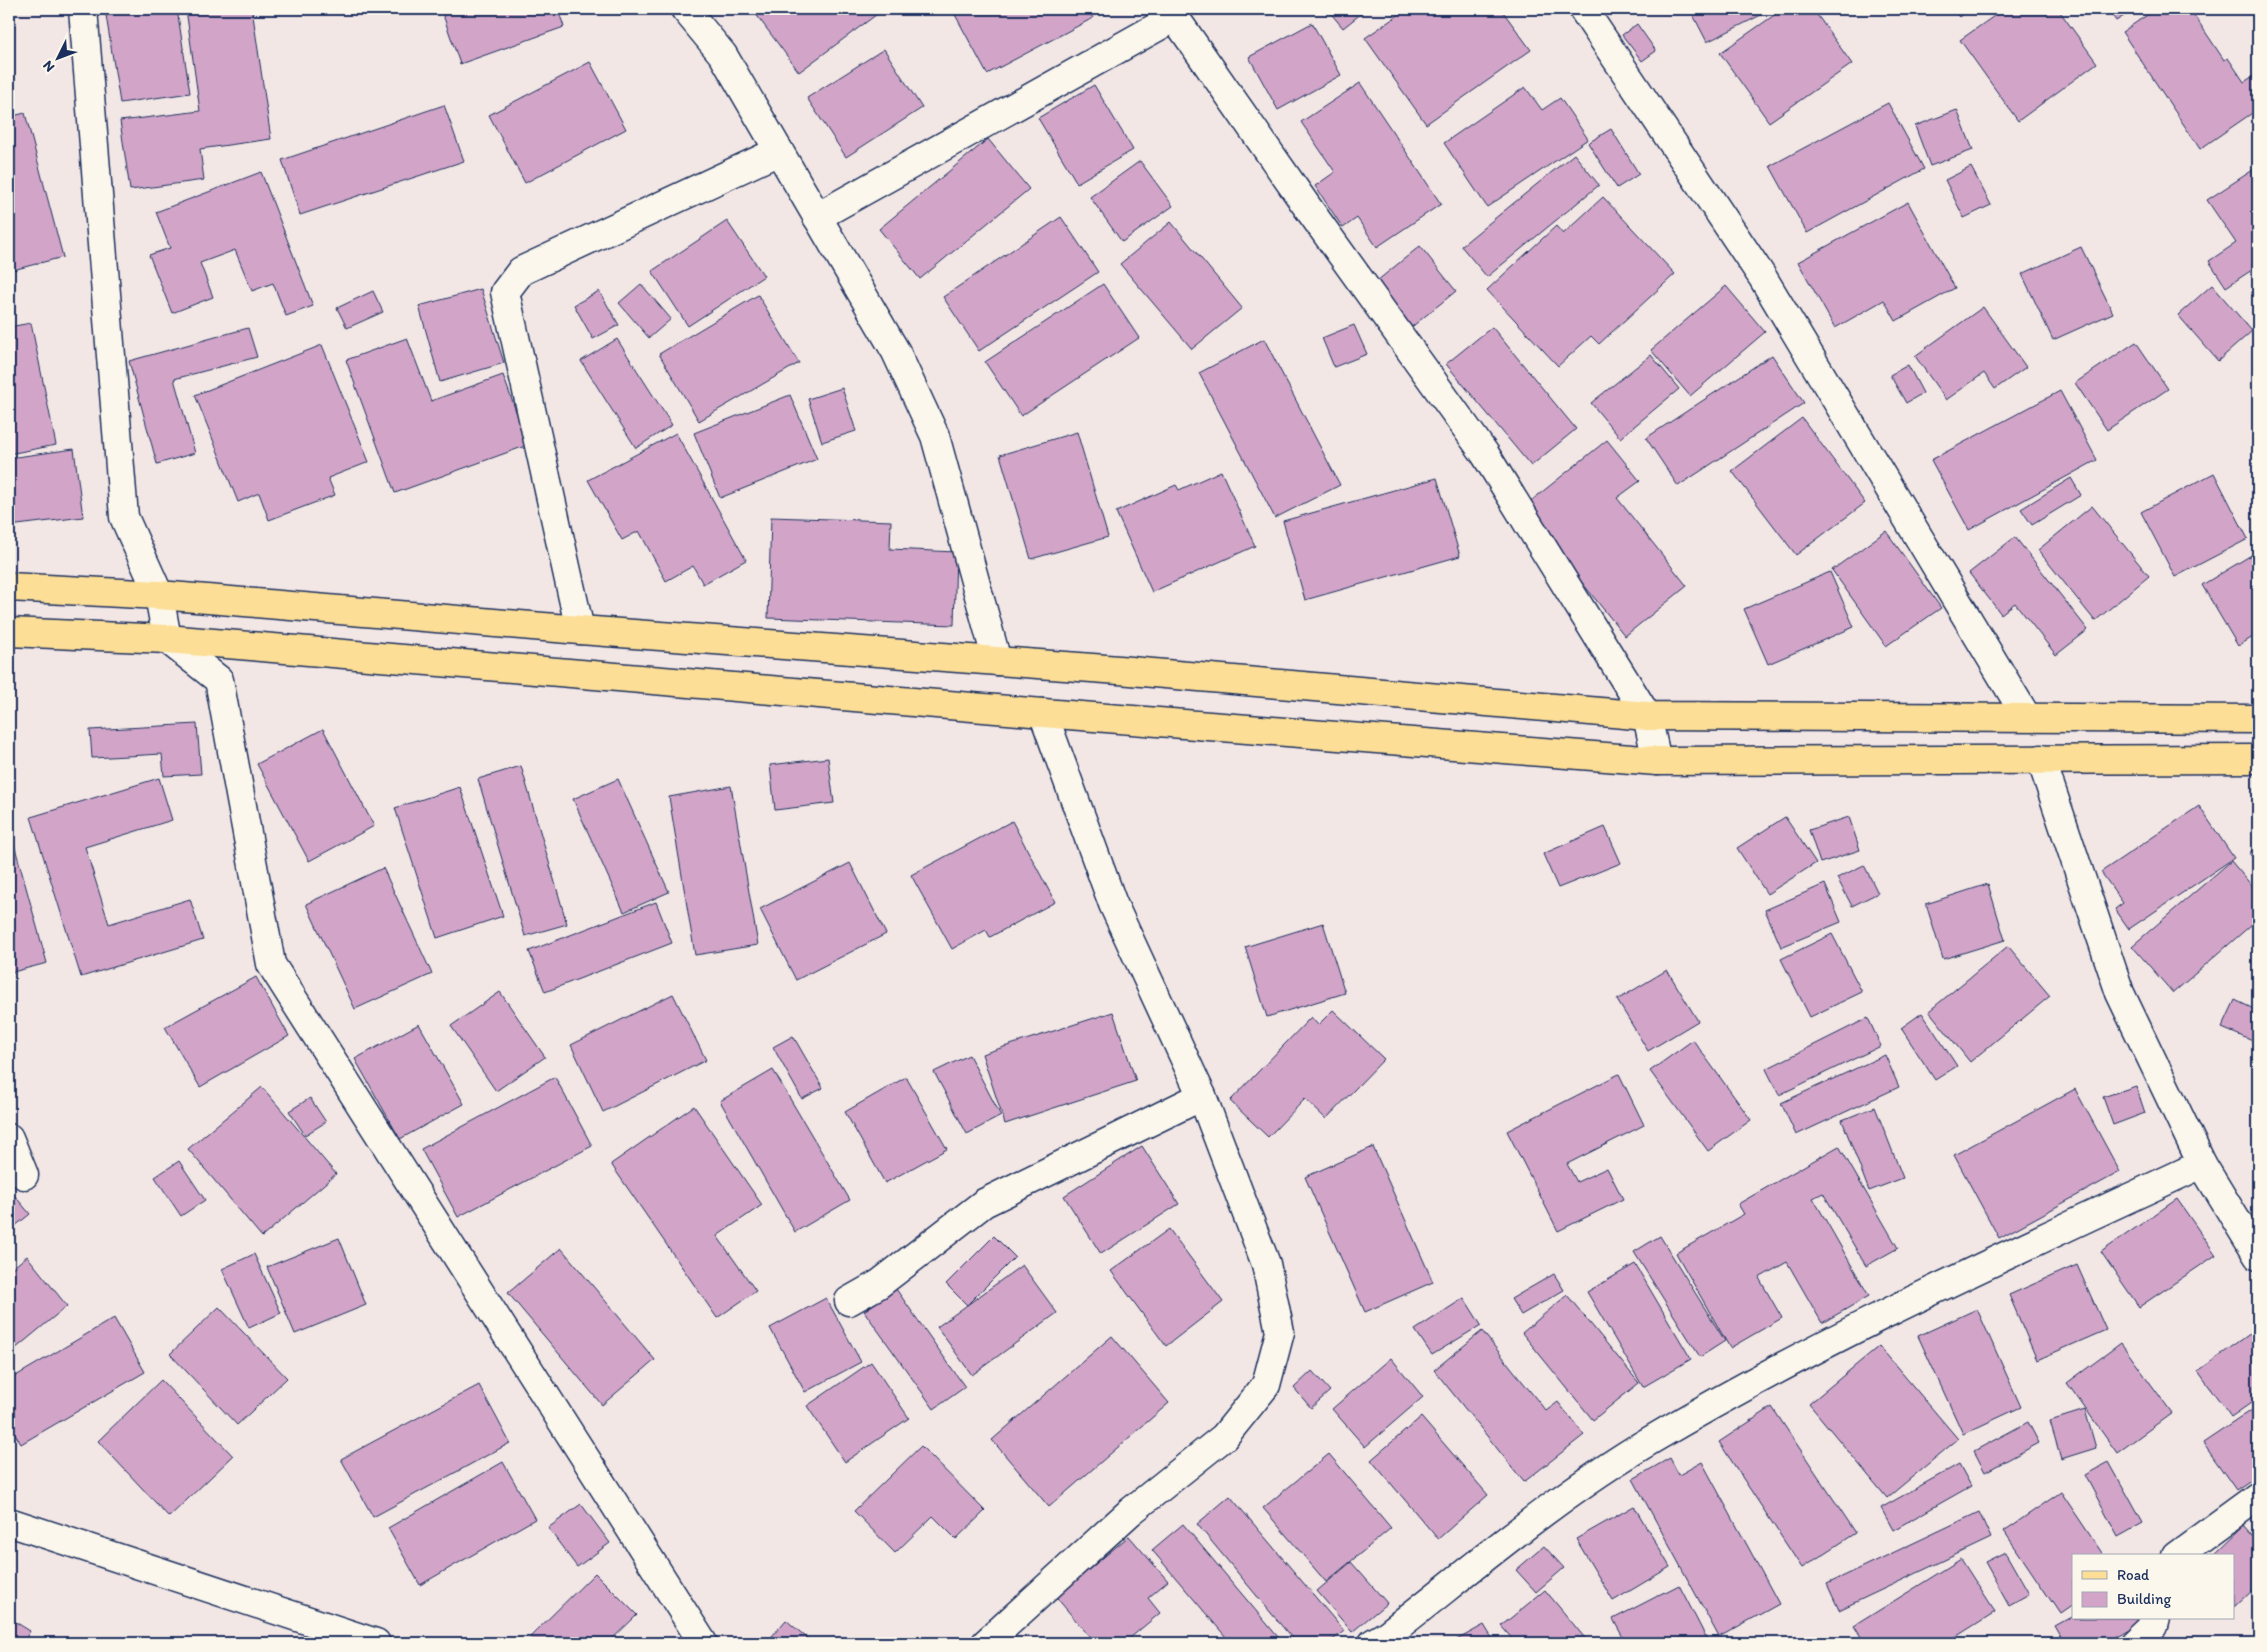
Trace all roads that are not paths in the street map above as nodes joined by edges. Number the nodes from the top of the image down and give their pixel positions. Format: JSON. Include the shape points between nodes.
{"nodes":[{"id":1,"x":83,"y":9,"type":"edge"},
{"id":2,"x":685,"y":9,"type":"edge"},
{"id":3,"x":1583,"y":9,"type":"edge"},
{"id":4,"x":1172,"y":13,"type":"edge"},
{"id":5,"x":779,"y":151,"type":"junction"},
{"id":6,"x":817,"y":217,"type":"junction"},
{"id":7,"x":9,"y":586,"type":"edge"},
{"id":8,"x":159,"y":595,"type":"junction"},
{"id":9,"x":580,"y":630,"type":"junction"},
{"id":10,"x":9,"y":632,"type":"edge"},
{"id":11,"x":167,"y":639,"type":"junction"},
{"id":12,"x":998,"y":661,"type":"junction"},
{"id":13,"x":1043,"y":714,"type":"junction"},
{"id":14,"x":1647,"y":716,"type":"junction"},
{"id":15,"x":2026,"y":716,"type":"junction"},
{"id":16,"x":2258,"y":719,"type":"edge"},
{"id":17,"x":2041,"y":759,"type":"junction"},
{"id":18,"x":2258,"y":759,"type":"edge"},
{"id":19,"x":1657,"y":761,"type":"junction"},
{"id":20,"x":1202,"y":1096,"type":"junction"},
{"id":21,"x":9,"y":1138,"type":"edge"},
{"id":22,"x":2202,"y":1164,"type":"junction"},
{"id":23,"x":24,"y":1175,"type":"dead end"},
{"id":24,"x":2258,"y":1256,"type":"edge"},
{"id":25,"x":849,"y":1301,"type":"dead end"},
{"id":26,"x":2258,"y":1496,"type":"edge"},
{"id":27,"x":9,"y":1522,"type":"edge"},
{"id":28,"x":2179,"y":1554,"type":"edge"},
{"id":29,"x":2154,"y":1620,"type":"edge"},
{"id":30,"x":376,"y":1643,"type":"edge"},
{"id":31,"x":703,"y":1643,"type":"edge"},
{"id":32,"x":986,"y":1643,"type":"edge"},
{"id":33,"x":1373,"y":1643,"type":"edge"},
{"id":34,"x":2135,"y":1643,"type":"edge"}],
"edges":[{"from":1,"to":8,"type":"street","via":[[124,517]]},
{"from":2,"to":5,"type":"street","via":[[722,55]]},
{"from":3,"to":15,"type":"street","via":[[1763,278]]},
{"from":4,"to":6,"type":"street"},
{"from":4,"to":14,"type":"street","via":[[1486,454]]},
{"from":5,"to":6,"type":"street"},
{"from":5,"to":9,"type":"street","via":[[521,271],[505,292]]},
{"from":6,"to":12,"type":"street","via":[[896,352],[934,436]]},
{"from":7,"to":8,"type":"main road"},
{"from":8,"to":9,"type":"main road"},
{"from":8,"to":11,"type":"street"},
{"from":9,"to":12,"type":"main road"},
{"from":10,"to":11,"type":"main road"},
{"from":11,"to":13,"type":"main road"},
{"from":11,"to":31,"type":"street","via":[[219,680],[270,964]]},
{"from":12,"to":14,"type":"main road"},
{"from":13,"to":19,"type":"main road"},
{"from":13,"to":20,"type":"street","via":[[1113,904]]},
{"from":14,"to":15,"type":"main road"},
{"from":14,"to":19,"type":"street"},
{"from":15,"to":16,"type":"main road"},
{"from":17,"to":18,"type":"main road"},
{"from":17,"to":19,"type":"main road"},
{"from":17,"to":22,"type":"street","via":[[2120,993]]},
{"from":20,"to":25,"type":"street","via":[[984,1203],[879,1284]]},
{"from":20,"to":32,"type":"street","via":[[1266,1264],[1280,1332],[1266,1384],[1224,1437],[1130,1512]]},
{"from":21,"to":23,"type":"street"},
{"from":22,"to":24,"type":"street"},
{"from":22,"to":33,"type":"street","via":[[1870,1320],[1650,1440],[1553,1506]]},
{"from":26,"to":28,"type":"street"},
{"from":27,"to":30,"type":"street"},
{"from":29,"to":34,"type":"street","via":[[2153,1626]]}]}
